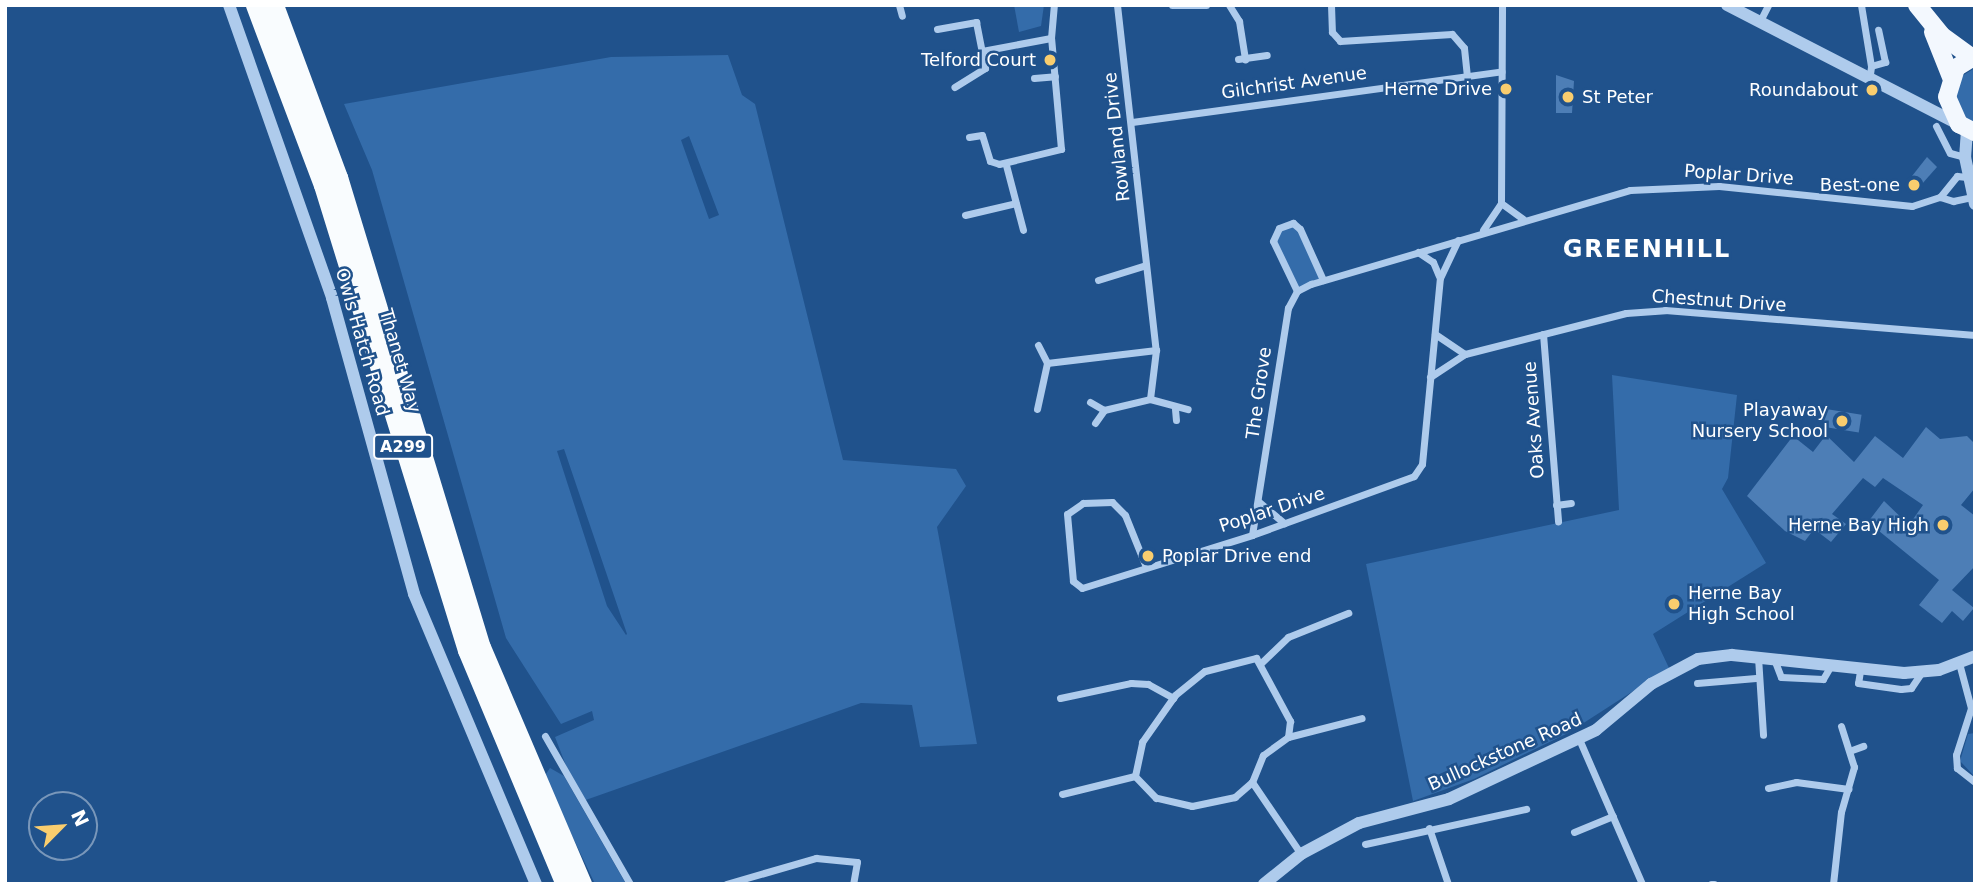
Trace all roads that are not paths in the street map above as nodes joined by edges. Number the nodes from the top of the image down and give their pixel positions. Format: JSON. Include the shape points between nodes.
{"nodes":[{"id":1,"x":229,"y":5,"type":"edge"},
{"id":2,"x":255,"y":5,"type":"edge"},
{"id":3,"x":274,"y":5,"type":"edge"},
{"id":4,"x":899,"y":5,"type":"edge"},
{"id":5,"x":1054,"y":5,"type":"edge"},
{"id":6,"x":1117,"y":5,"type":"edge"},
{"id":7,"x":1171,"y":5,"type":"edge"},
{"id":8,"x":1206,"y":5,"type":"edge"},
{"id":9,"x":1229,"y":5,"type":"edge"},
{"id":10,"x":1331,"y":5,"type":"edge"},
{"id":11,"x":1503,"y":5,"type":"edge"},
{"id":12,"x":1727,"y":5,"type":"edge"},
{"id":13,"x":1768,"y":5,"type":"edge"},
{"id":14,"x":1861,"y":5,"type":"edge"},
{"id":15,"x":1921,"y":11,"type":"edge"},
{"id":16,"x":902,"y":16,"type":"dead end"},
{"id":17,"x":1759,"y":23,"type":"junction"},
{"id":18,"x":937,"y":29,"type":"dead end"},
{"id":19,"x":1878,"y":30,"type":"dead end"},
{"id":20,"x":1051,"y":38,"type":"junction"},
{"id":21,"x":982,"y":51,"type":"junction"},
{"id":22,"x":1267,"y":55,"type":"dead end"},
{"id":23,"x":1973,"y":57,"type":"edge"},
{"id":24,"x":1871,"y":66,"type":"junction"},
{"id":25,"x":1502,"y":71,"type":"junction"},
{"id":26,"x":1467,"y":75,"type":"junction"},
{"id":27,"x":1055,"y":76,"type":"junction"},
{"id":28,"x":1951,"y":76,"type":"junction"},
{"id":29,"x":1034,"y":78,"type":"dead end"},
{"id":30,"x":1868,"y":81,"type":"junction"},
{"id":31,"x":954,"y":87,"type":"dead end"},
{"id":32,"x":1947,"y":97,"type":"junction"},
{"id":33,"x":1922,"y":106,"type":"junction"},
{"id":34,"x":1132,"y":122,"type":"junction"},
{"id":35,"x":1936,"y":126,"type":"dead end"},
{"id":36,"x":1967,"y":129,"type":"edge"},
{"id":37,"x":969,"y":138,"type":"dead end"},
{"id":38,"x":1970,"y":157,"type":"edge"},
{"id":39,"x":1006,"y":165,"type":"junction"},
{"id":40,"x":1968,"y":177,"type":"junction"},
{"id":41,"x":1940,"y":197,"type":"junction"},
{"id":42,"x":1973,"y":200,"type":"edge"},
{"id":43,"x":1016,"y":203,"type":"junction"},
{"id":44,"x":1501,"y":203,"type":"junction"},
{"id":45,"x":965,"y":215,"type":"dead end"},
{"id":46,"x":1523,"y":219,"type":"junction"},
{"id":47,"x":1023,"y":230,"type":"dead end"},
{"id":48,"x":1482,"y":231,"type":"junction"},
{"id":49,"x":1461,"y":237,"type":"junction"},
{"id":50,"x":1418,"y":252,"type":"junction"},
{"id":51,"x":1146,"y":265,"type":"junction"},
{"id":52,"x":1440,"y":278,"type":"junction"},
{"id":53,"x":1323,"y":280,"type":"junction"},
{"id":54,"x":1098,"y":281,"type":"dead end"},
{"id":55,"x":1297,"y":291,"type":"junction"},
{"id":56,"x":1436,"y":334,"type":"junction"},
{"id":57,"x":1543,"y":334,"type":"junction"},
{"id":58,"x":1975,"y":335,"type":"edge"},
{"id":59,"x":1038,"y":345,"type":"dead end"},
{"id":60,"x":1156,"y":349,"type":"junction"},
{"id":61,"x":1465,"y":354,"type":"junction"},
{"id":62,"x":1047,"y":363,"type":"junction"},
{"id":63,"x":1430,"y":377,"type":"junction"},
{"id":64,"x":1150,"y":398,"type":"junction"},
{"id":65,"x":1090,"y":402,"type":"dead end"},
{"id":66,"x":1175,"y":409,"type":"junction"},
{"id":67,"x":1188,"y":409,"type":"dead end"},
{"id":68,"x":1037,"y":410,"type":"dead end"},
{"id":69,"x":1104,"y":410,"type":"junction"},
{"id":70,"x":1176,"y":420,"type":"dead end"},
{"id":71,"x":1095,"y":423,"type":"dead end"},
{"id":72,"x":1259,"y":502,"type":"junction"},
{"id":73,"x":1571,"y":503,"type":"dead end"},
{"id":74,"x":1556,"y":505,"type":"junction"},
{"id":75,"x":1558,"y":521,"type":"dead end"},
{"id":76,"x":1284,"y":523,"type":"junction"},
{"id":77,"x":1252,"y":535,"type":"junction"},
{"id":78,"x":1146,"y":567,"type":"junction"},
{"id":79,"x":1348,"y":613,"type":"dead end"},
{"id":80,"x":1975,"y":656,"type":"edge"},
{"id":81,"x":1758,"y":657,"type":"junction"},
{"id":82,"x":1959,"y":663,"type":"junction"},
{"id":83,"x":1260,"y":664,"type":"junction"},
{"id":84,"x":1756,"y":678,"type":"junction"},
{"id":85,"x":1698,"y":682,"type":"dead end"},
{"id":86,"x":1060,"y":698,"type":"dead end"},
{"id":87,"x":1173,"y":698,"type":"junction"},
{"id":88,"x":1362,"y":718,"type":"dead end"},
{"id":89,"x":1841,"y":726,"type":"dead end"},
{"id":90,"x":1763,"y":735,"type":"dead end"},
{"id":91,"x":545,"y":736,"type":"dead end"},
{"id":92,"x":1288,"y":737,"type":"junction"},
{"id":93,"x":1579,"y":739,"type":"junction"},
{"id":94,"x":1863,"y":746,"type":"dead end"},
{"id":95,"x":1852,"y":750,"type":"junction"},
{"id":96,"x":1135,"y":776,"type":"junction"},
{"id":97,"x":1252,"y":782,"type":"junction"},
{"id":98,"x":1975,"y":782,"type":"edge"},
{"id":99,"x":1768,"y":788,"type":"dead end"},
{"id":100,"x":1849,"y":789,"type":"junction"},
{"id":101,"x":1062,"y":793,"type":"dead end"},
{"id":102,"x":1526,"y":809,"type":"dead end"},
{"id":103,"x":1613,"y":816,"type":"junction"},
{"id":104,"x":1429,"y":828,"type":"junction"},
{"id":105,"x":1574,"y":832,"type":"dead end"},
{"id":106,"x":1365,"y":844,"type":"dead end"},
{"id":107,"x":1301,"y":854,"type":"junction"},
{"id":108,"x":1269,"y":882,"type":"edge"},
{"id":109,"x":536,"y":884,"type":"edge"},
{"id":110,"x":565,"y":884,"type":"edge"},
{"id":111,"x":582,"y":884,"type":"edge"},
{"id":112,"x":630,"y":884,"type":"edge"},
{"id":113,"x":726,"y":884,"type":"edge"},
{"id":114,"x":853,"y":884,"type":"edge"},
{"id":115,"x":1448,"y":884,"type":"edge"},
{"id":116,"x":1642,"y":884,"type":"edge"},
{"id":117,"x":1833,"y":884,"type":"edge"}],
"edges":[{"from":1,"to":109,"type":"street","name":"Owls Hatch Road","via":[[332,298],[414,594]]},
{"from":2,"to":110,"type":"highway","name":"Thanet Way","number":"A299","via":[[327,197],[467,650]]},
{"from":3,"to":111,"type":"highway","name":"Thanet Way","number":"A299","via":[[354,228],[481,647]]},
{"from":4,"to":16,"type":"street"},
{"from":5,"to":20,"type":"street"},
{"from":6,"to":34,"type":"street","name":"Rowland Drive"},
{"from":7,"to":8,"type":"street"},
{"from":9,"to":22,"type":"street","via":[[1239,21],[1242,59]]},
{"from":10,"to":26,"type":"street","via":[[1332,32],[1340,41],[1452,34],[1464,48]]},
{"from":11,"to":25,"type":"street"},
{"from":12,"to":17,"type":"street"},
{"from":13,"to":17,"type":"street"},
{"from":14,"to":24,"type":"street"},
{"from":15,"to":23,"type":"main road"},
{"from":15,"to":28,"type":"main road"},
{"from":17,"to":30,"type":"street"},
{"from":18,"to":21,"type":"street","via":[[976,22]]},
{"from":19,"to":24,"type":"street","via":[[1885,62]]},
{"from":20,"to":21,"type":"street"},
{"from":20,"to":27,"type":"street"},
{"from":21,"to":31,"type":"street","via":[[982,73]]},
{"from":23,"to":28,"type":"main road"},
{"from":24,"to":30,"type":"street"},
{"from":25,"to":26,"type":"street","name":"Gilchrist Avenue"},
{"from":25,"to":44,"type":"street"},
{"from":26,"to":34,"type":"street","name":"Gilchrist Avenue"},
{"from":27,"to":29,"type":"street"},
{"from":27,"to":39,"type":"street","via":[[1061,149]]},
{"from":28,"to":32,"type":"main road"},
{"from":30,"to":33,"type":"street"},
{"from":32,"to":33,"type":"street"},
{"from":32,"to":36,"type":"main road"},
{"from":33,"to":36,"type":"street"},
{"from":34,"to":51,"type":"street","name":"Rowland Drive"},
{"from":35,"to":38,"type":"street","via":[[1950,153]]},
{"from":36,"to":38,"type":"street"},
{"from":37,"to":39,"type":"street","via":[[982,135],[990,161]]},
{"from":38,"to":40,"type":"street"},
{"from":39,"to":43,"type":"street"},
{"from":40,"to":41,"type":"street","name":"Poplar Drive","via":[[1949,181]]},
{"from":40,"to":42,"type":"street"},
{"from":41,"to":42,"type":"street","name":"Poplar Drive"},
{"from":41,"to":46,"type":"street","name":"Poplar Drive","via":[[1912,206],[1664,186]]},
{"from":43,"to":45,"type":"street"},
{"from":43,"to":47,"type":"street"},
{"from":44,"to":46,"type":"street"},
{"from":44,"to":48,"type":"street"},
{"from":46,"to":48,"type":"street","name":"Poplar Drive"},
{"from":48,"to":49,"type":"street","name":"Poplar Drive"},
{"from":49,"to":50,"type":"street"},
{"from":49,"to":52,"type":"street","name":"Poplar Drive","via":[[1446,256]]},
{"from":50,"to":52,"type":"street","via":[[1433,262]]},
{"from":50,"to":53,"type":"street"},
{"from":51,"to":54,"type":"street"},
{"from":51,"to":60,"type":"street","name":"Rowland Drive"},
{"from":52,"to":56,"type":"street","name":"Poplar Drive"},
{"from":53,"to":55,"type":"street"},
{"from":53,"to":55,"type":"street","via":[[1300,229],[1293,223],[1279,228],[1273,241]]},
{"from":55,"to":72,"type":"street","name":"The Grove","via":[[1282,338]]},
{"from":56,"to":61,"type":"street"},
{"from":56,"to":63,"type":"street","name":"Poplar Drive"},
{"from":57,"to":58,"type":"street","name":"Chestnut Drive","via":[[1626,313],[1665,310]]},
{"from":57,"to":61,"type":"street","name":"Chestnut Drive"},
{"from":57,"to":74,"type":"street","name":"Oaks Avenue"},
{"from":59,"to":62,"type":"street"},
{"from":60,"to":62,"type":"street"},
{"from":60,"to":64,"type":"street","name":"Rowland Drive"},
{"from":61,"to":63,"type":"street","name":"Chestnut Drive"},
{"from":62,"to":68,"type":"street"},
{"from":63,"to":76,"type":"street","name":"Poplar Drive","via":[[1422,464],[1414,476]]},
{"from":64,"to":66,"type":"street"},
{"from":64,"to":69,"type":"street"},
{"from":65,"to":69,"type":"street"},
{"from":66,"to":67,"type":"street"},
{"from":66,"to":70,"type":"street"},
{"from":69,"to":71,"type":"street"},
{"from":72,"to":76,"type":"street"},
{"from":72,"to":77,"type":"street","name":"The Grove"},
{"from":73,"to":74,"type":"street"},
{"from":74,"to":75,"type":"street","name":"Oaks Avenue"},
{"from":76,"to":77,"type":"street","name":"Poplar Drive"},
{"from":77,"to":78,"type":"street","name":"Poplar Drive"},
{"from":78,"to":78,"type":"street","name":"Poplar Drive","via":[[1075,586],[1067,514],[1083,503],[1112,502],[1125,515]]},
{"from":79,"to":83,"type":"street","via":[[1288,637]]},
{"from":80,"to":82,"type":"street","name":"Bullockstone Road"},
{"from":81,"to":82,"type":"street","name":"Bullockstone Road","via":[[1860,671],[1921,673]]},
{"from":81,"to":84,"type":"street"},
{"from":81,"to":93,"type":"street","name":"Bullockstone Road","via":[[1713,656],[1675,668]]},
{"from":82,"to":98,"type":"street","via":[[1971,708],[1956,755],[1957,768]]},
{"from":83,"to":87,"type":"street","via":[[1256,658],[1205,671]]},
{"from":83,"to":92,"type":"street","via":[[1290,721]]},
{"from":84,"to":85,"type":"street"},
{"from":84,"to":90,"type":"street"},
{"from":86,"to":87,"type":"street","via":[[1131,682],[1148,684]]},
{"from":87,"to":96,"type":"street","via":[[1142,741]]},
{"from":88,"to":92,"type":"street"},
{"from":89,"to":95,"type":"street"},
{"from":91,"to":112,"type":"street"},
{"from":92,"to":97,"type":"street","via":[[1263,755]]},
{"from":93,"to":103,"type":"street"},
{"from":93,"to":107,"type":"street","name":"Bullockstone Road","via":[[1449,799],[1359,823]]},
{"from":94,"to":95,"type":"street"},
{"from":95,"to":100,"type":"street"},
{"from":96,"to":97,"type":"street","via":[[1156,798],[1192,806],[1235,797]]},
{"from":96,"to":101,"type":"street"},
{"from":97,"to":107,"type":"street"},
{"from":99,"to":100,"type":"street","via":[[1797,782]]},
{"from":100,"to":117,"type":"street"},
{"from":102,"to":104,"type":"street"},
{"from":103,"to":105,"type":"street"},
{"from":103,"to":116,"type":"street"},
{"from":104,"to":106,"type":"street"},
{"from":104,"to":115,"type":"street"},
{"from":107,"to":108,"type":"street","name":"Bullockstone Road"},
{"from":113,"to":114,"type":"street","via":[[799,859],[857,862]]}]}
